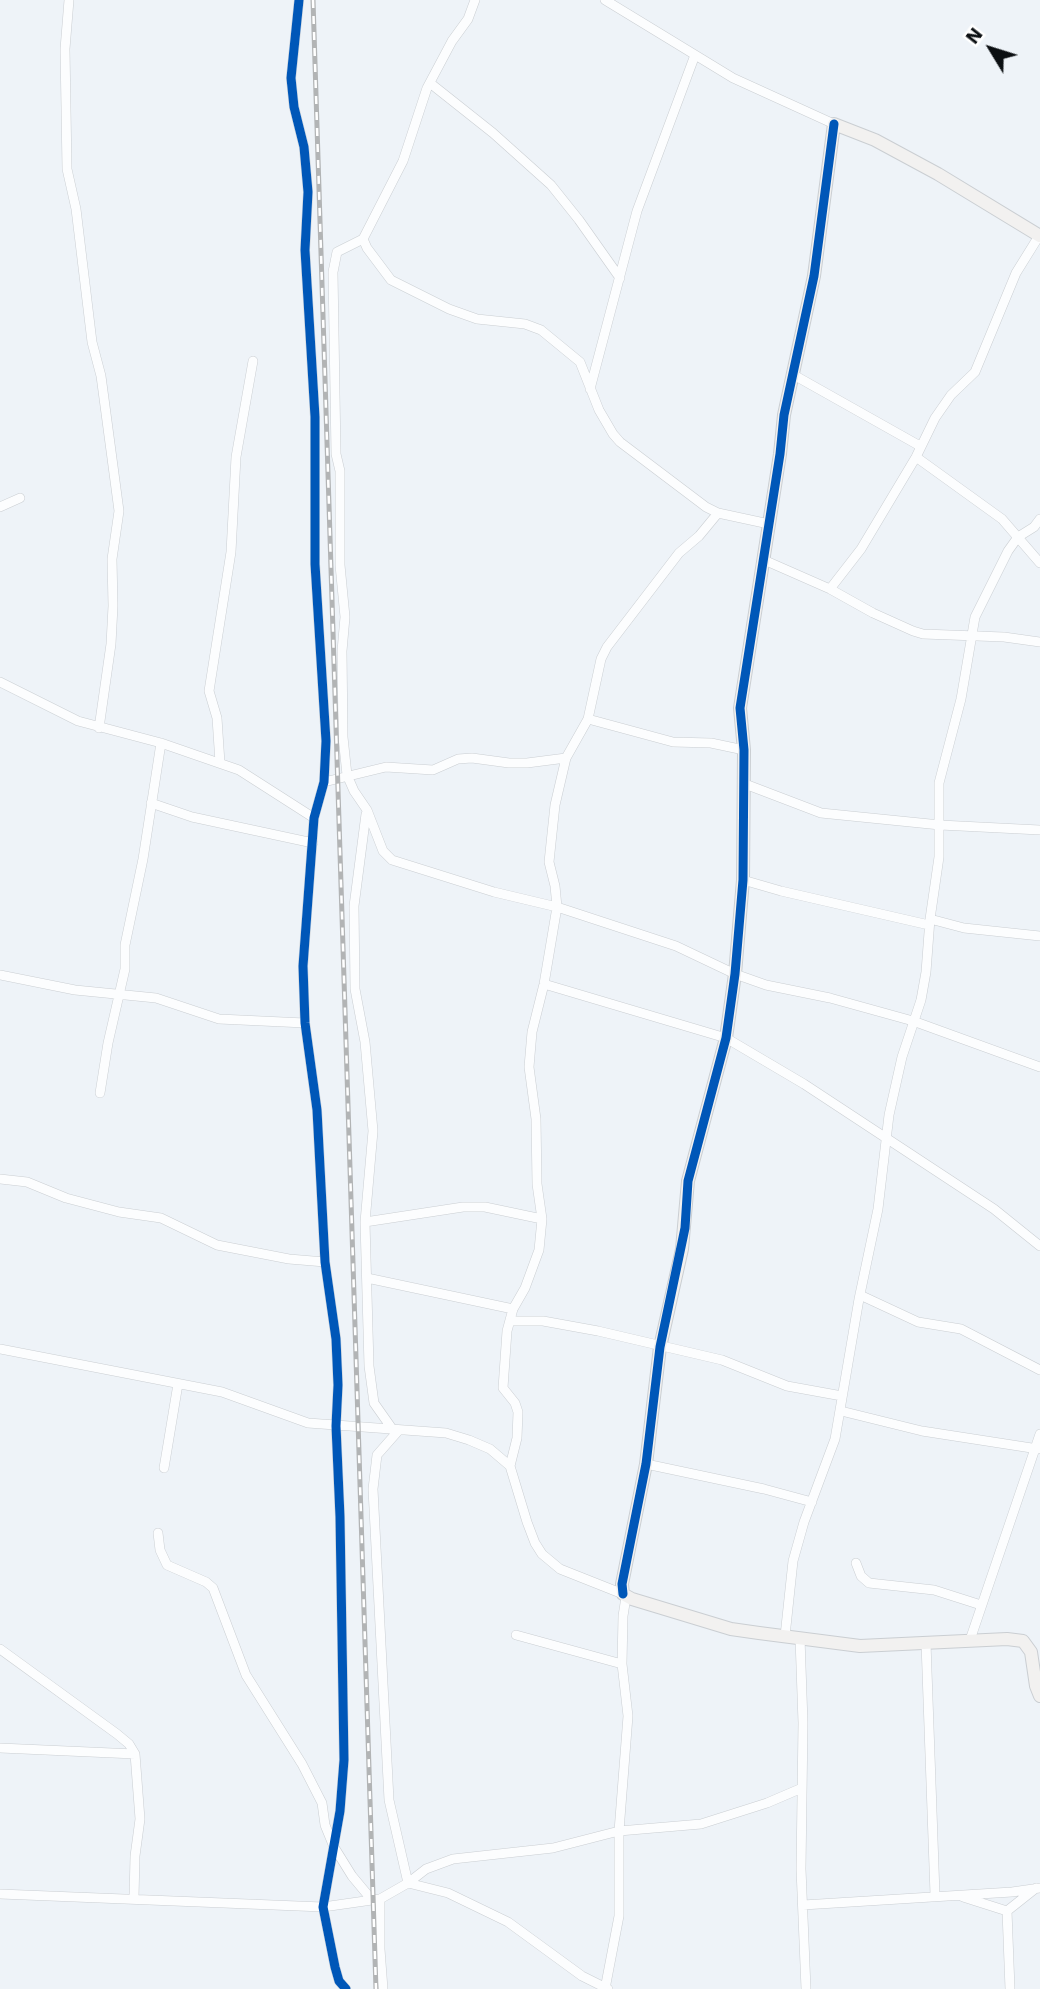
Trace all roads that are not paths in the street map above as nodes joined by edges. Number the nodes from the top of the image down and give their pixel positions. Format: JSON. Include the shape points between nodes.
{"nodes":[{"id":1,"x":69,"y":0,"type":"edge"},
{"id":2,"x":299,"y":0,"type":"edge"},
{"id":3,"x":475,"y":0,"type":"edge"},
{"id":4,"x":605,"y":0,"type":"edge"},
{"id":5,"x":695,"y":55,"type":"junction"},
{"id":6,"x":430,"y":83,"type":"junction"},
{"id":7,"x":834,"y":124,"type":"junction"},
{"id":8,"x":1040,"y":236,"type":"edge"},
{"id":9,"x":363,"y":239,"type":"junction"},
{"id":10,"x":620,"y":278,"type":"junction"},
{"id":11,"x":253,"y":361,"type":"dead end"},
{"id":12,"x":792,"y":374,"type":"junction"},
{"id":13,"x":590,"y":391,"type":"junction"},
{"id":14,"x":920,"y":446,"type":"junction"},
{"id":15,"x":916,"y":457,"type":"junction"},
{"id":16,"x":20,"y":498,"type":"dead end"},
{"id":17,"x":0,"y":507,"type":"edge"},
{"id":18,"x":718,"y":513,"type":"junction"},
{"id":19,"x":1040,"y":519,"type":"edge"},
{"id":20,"x":769,"y":524,"type":"junction"},
{"id":21,"x":1018,"y":537,"type":"junction"},
{"id":22,"x":764,"y":561,"type":"junction"},
{"id":23,"x":1040,"y":563,"type":"edge"},
{"id":24,"x":830,"y":589,"type":"junction"},
{"id":25,"x":971,"y":636,"type":"junction"},
{"id":26,"x":1040,"y":642,"type":"edge"},
{"id":27,"x":0,"y":682,"type":"edge"},
{"id":28,"x":588,"y":719,"type":"junction"},
{"id":29,"x":99,"y":728,"type":"junction"},
{"id":30,"x":161,"y":744,"type":"junction"},
{"id":31,"x":744,"y":750,"type":"junction"},
{"id":32,"x":566,"y":758,"type":"junction"},
{"id":33,"x":220,"y":764,"type":"junction"},
{"id":34,"x":347,"y":775,"type":"junction"},
{"id":35,"x":324,"y":782,"type":"junction"},
{"id":36,"x":745,"y":784,"type":"junction"},
{"id":37,"x":151,"y":803,"type":"junction"},
{"id":38,"x":367,"y":810,"type":"junction"},
{"id":39,"x":314,"y":818,"type":"junction"},
{"id":40,"x":940,"y":825,"type":"junction"},
{"id":41,"x":1040,"y":830,"type":"edge"},
{"id":42,"x":313,"y":843,"type":"junction"},
{"id":43,"x":743,"y":880,"type":"junction"},
{"id":44,"x":557,"y":907,"type":"junction"},
{"id":45,"x":929,"y":922,"type":"junction"},
{"id":46,"x":1040,"y":936,"type":"edge"},
{"id":47,"x":735,"y":974,"type":"junction"},
{"id":48,"x":0,"y":975,"type":"edge"},
{"id":49,"x":544,"y":984,"type":"junction"},
{"id":50,"x":119,"y":994,"type":"junction"},
{"id":51,"x":913,"y":1021,"type":"junction"},
{"id":52,"x":305,"y":1023,"type":"junction"},
{"id":53,"x":726,"y":1038,"type":"junction"},
{"id":54,"x":1040,"y":1067,"type":"edge"},
{"id":55,"x":100,"y":1093,"type":"dead end"},
{"id":56,"x":887,"y":1139,"type":"junction"},
{"id":57,"x":0,"y":1179,"type":"edge"},
{"id":58,"x":542,"y":1219,"type":"junction"},
{"id":59,"x":365,"y":1222,"type":"junction"},
{"id":60,"x":1040,"y":1246,"type":"edge"},
{"id":61,"x":325,"y":1262,"type":"junction"},
{"id":62,"x":367,"y":1278,"type":"junction"},
{"id":63,"x":860,"y":1295,"type":"junction"},
{"id":64,"x":513,"y":1309,"type":"junction"},
{"id":65,"x":510,"y":1321,"type":"junction"},
{"id":66,"x":660,"y":1347,"type":"junction"},
{"id":67,"x":0,"y":1349,"type":"edge"},
{"id":68,"x":1040,"y":1370,"type":"edge"},
{"id":69,"x":178,"y":1384,"type":"junction"},
{"id":70,"x":842,"y":1396,"type":"junction"},
{"id":71,"x":841,"y":1412,"type":"junction"},
{"id":72,"x":336,"y":1426,"type":"junction"},
{"id":73,"x":396,"y":1430,"type":"junction"},
{"id":74,"x":1040,"y":1434,"type":"edge"},
{"id":75,"x":1037,"y":1449,"type":"edge"},
{"id":76,"x":646,"y":1464,"type":"junction"},
{"id":77,"x":510,"y":1466,"type":"junction"},
{"id":78,"x":163,"y":1468,"type":"dead end"},
{"id":79,"x":813,"y":1502,"type":"junction"},
{"id":80,"x":158,"y":1533,"type":"dead end"},
{"id":81,"x":856,"y":1563,"type":"dead end"},
{"id":82,"x":625,"y":1595,"type":"junction"},
{"id":83,"x":981,"y":1605,"type":"junction"},
{"id":84,"x":516,"y":1635,"type":"dead end"},
{"id":85,"x":785,"y":1636,"type":"junction"},
{"id":86,"x":800,"y":1638,"type":"junction"},
{"id":87,"x":970,"y":1640,"type":"junction"},
{"id":88,"x":926,"y":1643,"type":"junction"},
{"id":89,"x":0,"y":1649,"type":"edge"},
{"id":90,"x":622,"y":1664,"type":"junction"},
{"id":91,"x":1040,"y":1696,"type":"edge"},
{"id":92,"x":0,"y":1748,"type":"edge"},
{"id":93,"x":135,"y":1754,"type":"junction"},
{"id":94,"x":802,"y":1788,"type":"junction"},
{"id":95,"x":619,"y":1831,"type":"junction"},
{"id":96,"x":334,"y":1847,"type":"junction"},
{"id":97,"x":408,"y":1883,"type":"junction"},
{"id":98,"x":1038,"y":1888,"type":"edge"},
{"id":99,"x":0,"y":1894,"type":"edge"},
{"id":100,"x":955,"y":1894,"type":"junction"},
{"id":101,"x":935,"y":1895,"type":"junction"},
{"id":102,"x":134,"y":1899,"type":"junction"},
{"id":103,"x":376,"y":1899,"type":"junction"},
{"id":104,"x":803,"y":1905,"type":"junction"},
{"id":105,"x":323,"y":1907,"type":"junction"},
{"id":106,"x":1007,"y":1911,"type":"junction"},
{"id":107,"x":346,"y":1989,"type":"edge"},
{"id":108,"x":383,"y":1989,"type":"edge"},
{"id":109,"x":606,"y":1989,"type":"edge"},
{"id":110,"x":806,"y":1989,"type":"edge"},
{"id":111,"x":1010,"y":1989,"type":"edge"}],
"edges":[{"from":1,"to":29,"type":"street","via":[[67,169],[119,511],[112,559],[111,644]]},
{"from":2,"to":35,"type":"street","via":[[291,78],[308,192],[305,250]]},
{"from":3,"to":6,"type":"street"},
{"from":4,"to":5,"type":"street"},
{"from":5,"to":7,"type":"street","via":[[733,78]]},
{"from":5,"to":10,"type":"street","via":[[648,178]]},
{"from":6,"to":9,"type":"street","via":[[403,161]]},
{"from":6,"to":10,"type":"street","via":[[551,185]]},
{"from":7,"to":8,"type":"street","via":[[876,140]]},
{"from":7,"to":12,"type":"street","via":[[814,276]]},
{"from":8,"to":14,"type":"street","via":[[1016,273],[975,372],[951,395]]},
{"from":9,"to":13,"type":"street","via":[[383,272],[400,285],[477,319],[541,330],[580,362]]},
{"from":9,"to":34,"type":"street","via":[[337,252],[333,272]]},
{"from":10,"to":13,"type":"street"},
{"from":11,"to":33,"type":"street","via":[[236,457],[231,552],[209,691],[217,718]]},
{"from":12,"to":14,"type":"street"},
{"from":12,"to":20,"type":"street"},
{"from":13,"to":18,"type":"street","via":[[620,442]]},
{"from":14,"to":15,"type":"street"},
{"from":15,"to":21,"type":"street","via":[[1002,519]]},
{"from":15,"to":24,"type":"street","via":[[861,549]]},
{"from":16,"to":17,"type":"street"},
{"from":18,"to":20,"type":"street"},
{"from":18,"to":28,"type":"street","via":[[679,553],[607,647]]},
{"from":19,"to":21,"type":"street"},
{"from":20,"to":22,"type":"street"},
{"from":21,"to":23,"type":"street"},
{"from":21,"to":25,"type":"street","via":[[999,566]]},
{"from":22,"to":24,"type":"street"},
{"from":22,"to":31,"type":"street","via":[[740,708]]},
{"from":24,"to":25,"type":"street","via":[[913,631]]},
{"from":25,"to":26,"type":"street"},
{"from":25,"to":40,"type":"street","via":[[961,699],[939,783]]},
{"from":27,"to":29,"type":"street"},
{"from":28,"to":31,"type":"street","via":[[673,742]]},
{"from":28,"to":32,"type":"street"},
{"from":29,"to":30,"type":"street"},
{"from":30,"to":33,"type":"street"},
{"from":30,"to":37,"type":"street"},
{"from":31,"to":36,"type":"street"},
{"from":32,"to":34,"type":"street","via":[[509,763],[458,759],[433,770],[386,767]]},
{"from":32,"to":44,"type":"street","via":[[549,862]]},
{"from":33,"to":39,"type":"street","via":[[239,770]]},
{"from":34,"to":35,"type":"street"},
{"from":34,"to":38,"type":"street"},
{"from":35,"to":39,"type":"street"},
{"from":36,"to":40,"type":"street","via":[[821,813]]},
{"from":36,"to":43,"type":"street"},
{"from":37,"to":42,"type":"street","via":[[192,817]]},
{"from":37,"to":50,"type":"street"},
{"from":38,"to":44,"type":"street","via":[[391,860]]},
{"from":38,"to":59,"type":"street","via":[[354,906],[355,989],[373,1131]]},
{"from":39,"to":42,"type":"street"},
{"from":40,"to":41,"type":"street"},
{"from":40,"to":45,"type":"street"},
{"from":42,"to":52,"type":"street","via":[[303,966]]},
{"from":43,"to":45,"type":"street"},
{"from":43,"to":47,"type":"street"},
{"from":44,"to":47,"type":"street","via":[[676,946]]},
{"from":44,"to":49,"type":"street"},
{"from":45,"to":46,"type":"street"},
{"from":45,"to":51,"type":"street","via":[[921,1000]]},
{"from":47,"to":51,"type":"street"},
{"from":47,"to":53,"type":"street"},
{"from":48,"to":50,"type":"street"},
{"from":49,"to":53,"type":"street"},
{"from":49,"to":58,"type":"street","via":[[529,1067],[537,1119]]},
{"from":50,"to":52,"type":"street","via":[[156,998],[219,1019]]},
{"from":50,"to":55,"type":"street"},
{"from":51,"to":54,"type":"street"},
{"from":51,"to":56,"type":"street"},
{"from":52,"to":61,"type":"street","via":[[317,1110]]},
{"from":53,"to":56,"type":"street"},
{"from":53,"to":66,"type":"street","via":[[688,1181],[684,1239]]},
{"from":56,"to":60,"type":"street","via":[[994,1209]]},
{"from":56,"to":63,"type":"street"},
{"from":57,"to":61,"type":"street","via":[[27,1182],[119,1212],[161,1218],[217,1245]]},
{"from":58,"to":59,"type":"street","via":[[463,1207]]},
{"from":58,"to":64,"type":"street","via":[[539,1250]]},
{"from":59,"to":62,"type":"street"},
{"from":61,"to":72,"type":"street","via":[[336,1339]]},
{"from":62,"to":64,"type":"street"},
{"from":62,"to":73,"type":"street","via":[[372,1392],[374,1402]]},
{"from":63,"to":68,"type":"street","via":[[918,1322],[961,1329]]},
{"from":63,"to":70,"type":"street"},
{"from":64,"to":65,"type":"street"},
{"from":65,"to":66,"type":"street","via":[[569,1325]]},
{"from":65,"to":77,"type":"street","via":[[503,1388],[518,1412]]},
{"from":66,"to":70,"type":"street","via":[[722,1360],[787,1386]]},
{"from":66,"to":76,"type":"street"},
{"from":67,"to":69,"type":"street"},
{"from":69,"to":72,"type":"street","via":[[222,1392],[308,1423]]},
{"from":69,"to":78,"type":"street"},
{"from":70,"to":71,"type":"street"},
{"from":71,"to":75,"type":"street","via":[[922,1431]]},
{"from":71,"to":79,"type":"street"},
{"from":72,"to":73,"type":"street"},
{"from":72,"to":96,"type":"street","via":[[344,1760]]},
{"from":73,"to":77,"type":"street","via":[[446,1433],[469,1440]]},
{"from":73,"to":97,"type":"street","via":[[377,1455],[373,1489],[389,1800]]},
{"from":74,"to":75,"type":"street"},
{"from":75,"to":83,"type":"street"},
{"from":76,"to":79,"type":"street"},
{"from":76,"to":82,"type":"street","via":[[622,1584]]},
{"from":77,"to":82,"type":"street","via":[[542,1555],[560,1569]]},
{"from":79,"to":85,"type":"street","via":[[793,1561]]},
{"from":80,"to":96,"type":"street","via":[[167,1565],[213,1588],[246,1675],[322,1802]]},
{"from":81,"to":83,"type":"street","via":[[869,1583],[934,1590]]},
{"from":82,"to":85,"type":"street","via":[[732,1629]]},
{"from":82,"to":90,"type":"street"},
{"from":83,"to":87,"type":"street"},
{"from":84,"to":90,"type":"street"},
{"from":85,"to":86,"type":"street"},
{"from":86,"to":88,"type":"street","via":[[860,1646]]},
{"from":86,"to":94,"type":"street"},
{"from":87,"to":88,"type":"street"},
{"from":87,"to":91,"type":"street","via":[[1027,1643]]},
{"from":88,"to":101,"type":"street"},
{"from":89,"to":93,"type":"street","via":[[130,1744]]},
{"from":90,"to":95,"type":"street","via":[[628,1716]]},
{"from":92,"to":93,"type":"street"},
{"from":93,"to":102,"type":"street","via":[[140,1819]]},
{"from":94,"to":95,"type":"street","via":[[701,1825]]},
{"from":94,"to":104,"type":"street"},
{"from":95,"to":97,"type":"street","via":[[553,1848],[453,1859],[426,1869]]},
{"from":95,"to":109,"type":"street","via":[[619,1916]]},
{"from":96,"to":103,"type":"street","via":[[352,1875]]},
{"from":96,"to":105,"type":"street"},
{"from":97,"to":103,"type":"street"},
{"from":97,"to":109,"type":"street","via":[[448,1894],[508,1922]]},
{"from":98,"to":100,"type":"street"},
{"from":98,"to":106,"type":"street"},
{"from":99,"to":102,"type":"street"},
{"from":100,"to":101,"type":"street"},
{"from":100,"to":106,"type":"street"},
{"from":101,"to":104,"type":"street"},
{"from":102,"to":105,"type":"street"},
{"from":103,"to":105,"type":"street"},
{"from":103,"to":108,"type":"street"},
{"from":104,"to":110,"type":"street"},
{"from":105,"to":107,"type":"street","via":[[335,1967]]},
{"from":106,"to":111,"type":"street"}]}
